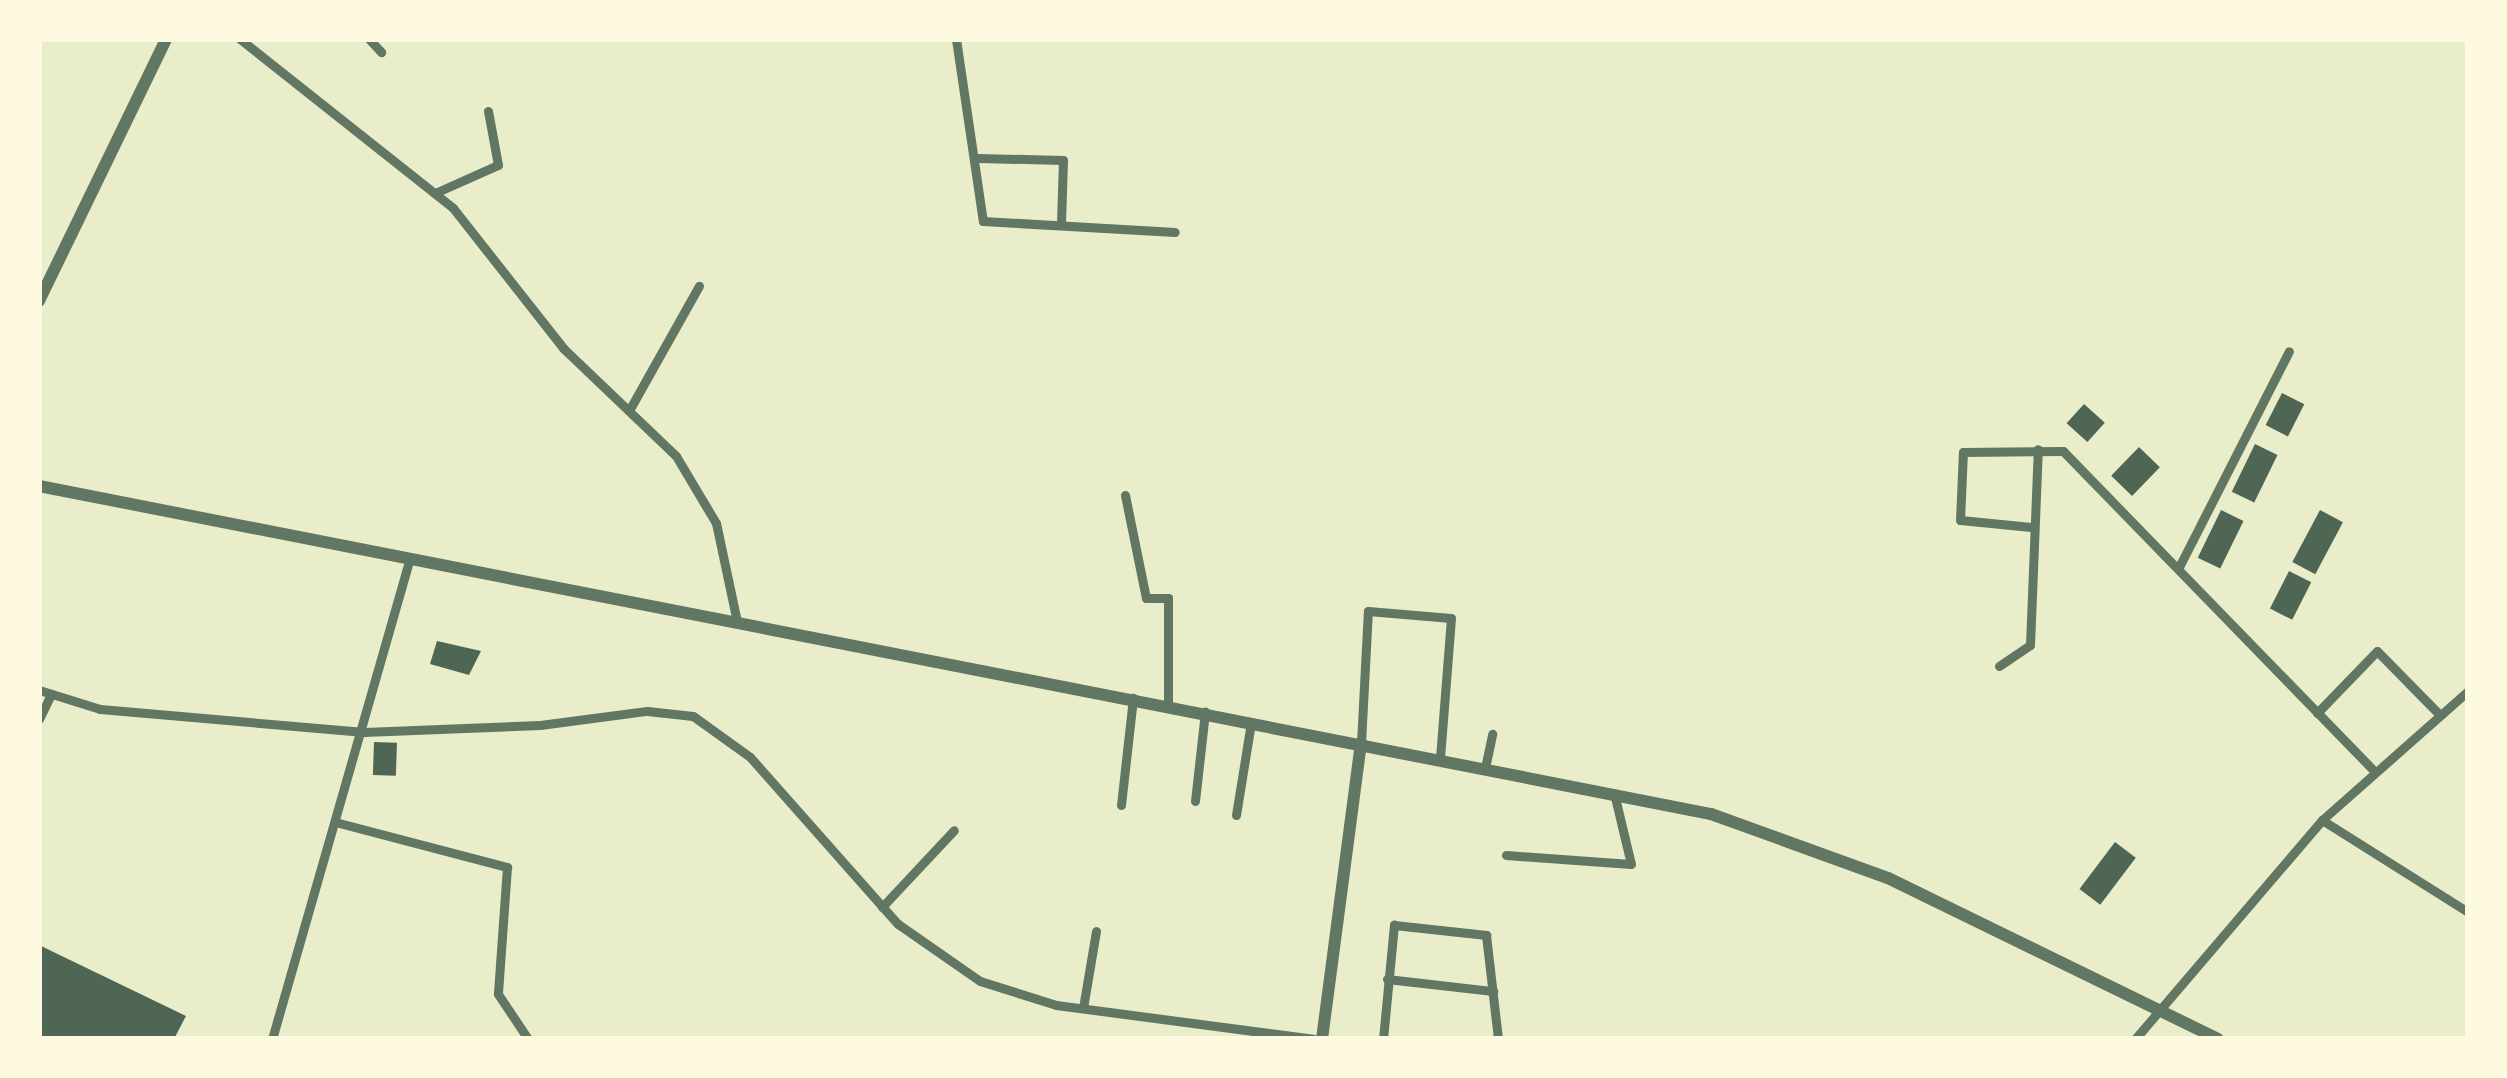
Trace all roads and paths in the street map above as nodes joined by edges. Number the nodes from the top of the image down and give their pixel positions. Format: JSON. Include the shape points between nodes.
{"nodes":[{"id":1,"x":166,"y":39,"type":"edge"},
{"id":2,"x":369,"y":39,"type":"edge"},
{"id":3,"x":956,"y":39,"type":"edge"},
{"id":4,"x":246,"y":41,"type":"edge"},
{"id":5,"x":381,"y":52,"type":"dead end"},
{"id":6,"x":488,"y":111,"type":"dead end"},
{"id":7,"x":979,"y":158,"type":"junction"},
{"id":8,"x":435,"y":194,"type":"junction"},
{"id":9,"x":1060,"y":222,"type":"junction"},
{"id":10,"x":1175,"y":232,"type":"dead end"},
{"id":11,"x":699,"y":286,"type":"dead end"},
{"id":12,"x":39,"y":301,"type":"edge"},
{"id":13,"x":2289,"y":351,"type":"dead end"},
{"id":14,"x":631,"y":407,"type":"junction"},
{"id":15,"x":2038,"y":449,"type":"junction"},
{"id":16,"x":39,"y":486,"type":"edge"},
{"id":17,"x":1125,"y":495,"type":"dead end"},
{"id":18,"x":2031,"y":526,"type":"junction"},
{"id":19,"x":410,"y":559,"type":"junction"},
{"id":20,"x":2179,"y":568,"type":"junction"},
{"id":21,"x":737,"y":622,"type":"junction"},
{"id":22,"x":2000,"y":666,"type":"dead end"},
{"id":23,"x":2468,"y":691,"type":"edge"},
{"id":24,"x":45,"y":692,"type":"edge"},
{"id":25,"x":1133,"y":698,"type":"junction"},
{"id":26,"x":1168,"y":705,"type":"junction"},
{"id":27,"x":1205,"y":712,"type":"junction"},
{"id":28,"x":2317,"y":712,"type":"junction"},
{"id":29,"x":2439,"y":714,"type":"junction"},
{"id":30,"x":39,"y":719,"type":"edge"},
{"id":31,"x":1251,"y":722,"type":"junction"},
{"id":32,"x":364,"y":732,"type":"junction"},
{"id":33,"x":1492,"y":734,"type":"dead end"},
{"id":34,"x":1361,"y":743,"type":"junction"},
{"id":35,"x":1440,"y":760,"type":"junction"},
{"id":36,"x":1485,"y":768,"type":"junction"},
{"id":37,"x":2372,"y":769,"type":"junction"},
{"id":38,"x":1614,"y":793,"type":"junction"},
{"id":39,"x":1195,"y":801,"type":"dead end"},
{"id":40,"x":1121,"y":805,"type":"dead end"},
{"id":41,"x":1236,"y":815,"type":"dead end"},
{"id":42,"x":2322,"y":820,"type":"junction"},
{"id":43,"x":339,"y":824,"type":"junction"},
{"id":44,"x":954,"y":830,"type":"dead end"},
{"id":45,"x":1506,"y":855,"type":"dead end"},
{"id":46,"x":881,"y":907,"type":"junction"},
{"id":47,"x":2468,"y":912,"type":"edge"},
{"id":48,"x":1096,"y":931,"type":"dead end"},
{"id":49,"x":1387,"y":979,"type":"junction"},
{"id":50,"x":1493,"y":992,"type":"junction"},
{"id":51,"x":1083,"y":1009,"type":"junction"},
{"id":52,"x":2158,"y":1010,"type":"junction"},
{"id":53,"x":272,"y":1039,"type":"edge"},
{"id":54,"x":528,"y":1039,"type":"edge"},
{"id":55,"x":1317,"y":1039,"type":"edge"},
{"id":56,"x":1383,"y":1039,"type":"edge"},
{"id":57,"x":1498,"y":1039,"type":"edge"},
{"id":58,"x":2135,"y":1039,"type":"edge"},
{"id":59,"x":2218,"y":1039,"type":"edge"}],
"edges":[{"from":1,"to":12,"type":"street"},
{"from":2,"to":5,"type":"street"},
{"from":3,"to":7,"type":"street"},
{"from":4,"to":8,"type":"street"},
{"from":6,"to":8,"type":"street","via":[[499,165]]},
{"from":7,"to":9,"type":"street","via":[[983,221]]},
{"from":7,"to":9,"type":"street","via":[[1063,160]]},
{"from":8,"to":14,"type":"street","via":[[563,348]]},
{"from":9,"to":10,"type":"street"},
{"from":11,"to":14,"type":"street"},
{"from":13,"to":20,"type":"street"},
{"from":14,"to":21,"type":"street","via":[[708,506]]},
{"from":15,"to":18,"type":"street"},
{"from":15,"to":18,"type":"street","via":[[1963,452],[1960,520]]},
{"from":15,"to":20,"type":"street","via":[[2063,452]]},
{"from":16,"to":19,"type":"street"},
{"from":17,"to":26,"type":"street","via":[[1147,600],[1165,596],[1170,605]]},
{"from":18,"to":22,"type":"street","via":[[2030,645]]},
{"from":19,"to":21,"type":"street"},
{"from":19,"to":32,"type":"street"},
{"from":20,"to":28,"type":"street"},
{"from":21,"to":25,"type":"street"},
{"from":23,"to":29,"type":"street"},
{"from":24,"to":30,"type":"street"},
{"from":24,"to":32,"type":"street","via":[[100,709]]},
{"from":25,"to":26,"type":"street"},
{"from":25,"to":40,"type":"street"},
{"from":26,"to":27,"type":"street"},
{"from":27,"to":31,"type":"street"},
{"from":27,"to":39,"type":"street"},
{"from":28,"to":29,"type":"street","via":[[2378,651]]},
{"from":28,"to":37,"type":"street"},
{"from":29,"to":37,"type":"street"},
{"from":31,"to":34,"type":"street"},
{"from":31,"to":41,"type":"street"},
{"from":32,"to":43,"type":"street"},
{"from":32,"to":46,"type":"street","via":[[540,725],[647,711],[693,716],[750,758]]},
{"from":33,"to":36,"type":"street"},
{"from":34,"to":35,"type":"street"},
{"from":34,"to":35,"type":"street","via":[[1368,611],[1451,617]]},
{"from":34,"to":55,"type":"street"},
{"from":35,"to":36,"type":"street"},
{"from":36,"to":38,"type":"street"},
{"from":37,"to":42,"type":"street"},
{"from":38,"to":45,"type":"street","via":[[1631,864]]},
{"from":38,"to":52,"type":"street","via":[[1809,845]]},
{"from":42,"to":47,"type":"street"},
{"from":42,"to":52,"type":"street"},
{"from":43,"to":53,"type":"street"},
{"from":43,"to":54,"type":"street","via":[[507,867],[498,994]]},
{"from":44,"to":46,"type":"street"},
{"from":46,"to":51,"type":"street","via":[[995,988]]},
{"from":48,"to":51,"type":"street"},
{"from":49,"to":50,"type":"street"},
{"from":49,"to":50,"type":"street","via":[[1394,926],[1486,935]]},
{"from":49,"to":56,"type":"street"},
{"from":50,"to":57,"type":"street"},
{"from":51,"to":55,"type":"street"},
{"from":52,"to":58,"type":"street"},
{"from":52,"to":59,"type":"street"}]}
